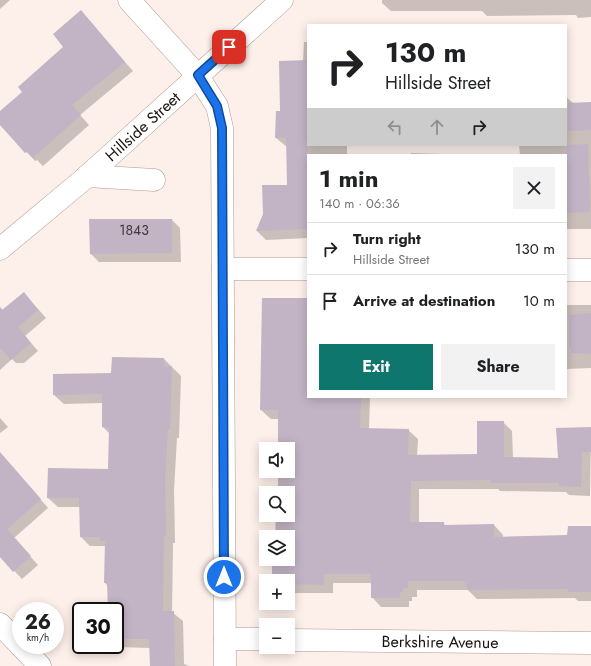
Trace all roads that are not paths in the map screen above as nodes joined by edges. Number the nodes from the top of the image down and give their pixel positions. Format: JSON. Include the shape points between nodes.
{"nodes":[{"id":1,"x":129,"y":0,"type":"edge"},
{"id":2,"x":282,"y":0,"type":"edge"},
{"id":3,"x":198,"y":75,"type":"junction"},
{"id":4,"x":87,"y":176,"type":"junction"},
{"id":5,"x":154,"y":180,"type":"dead end"},
{"id":6,"x":0,"y":249,"type":"edge"},
{"id":7,"x":223,"y":269,"type":"junction"},
{"id":8,"x":307,"y":269,"type":"edge"},
{"id":9,"x":567,"y":270,"type":"edge"},
{"id":10,"x":591,"y":270,"type":"edge"},
{"id":11,"x":0,"y":624,"type":"edge"},
{"id":12,"x":225,"y":639,"type":"junction"},
{"id":13,"x":259,"y":640,"type":"edge"},
{"id":14,"x":295,"y":640,"type":"edge"},
{"id":15,"x":591,"y":643,"type":"edge"},
{"id":16,"x":40,"y":666,"type":"edge"},
{"id":17,"x":225,"y":666,"type":"edge"}],
"edges":[{"from":1,"to":3,"type":"street"},
{"from":2,"to":3,"type":"street","name":"Hillside Street"},
{"from":3,"to":4,"type":"street","name":"Hillside Street"},
{"from":3,"to":7,"type":"street","via":[[217,106],[222,128]]},
{"from":4,"to":5,"type":"street"},
{"from":4,"to":6,"type":"street","name":"Hillside Street"},
{"from":7,"to":8,"type":"street"},
{"from":7,"to":12,"type":"street"},
{"from":9,"to":10,"type":"street"},
{"from":11,"to":16,"type":"street"},
{"from":12,"to":13,"type":"street"},
{"from":12,"to":17,"type":"street"},
{"from":14,"to":15,"type":"street","name":"Berkshire Avenue"}]}
